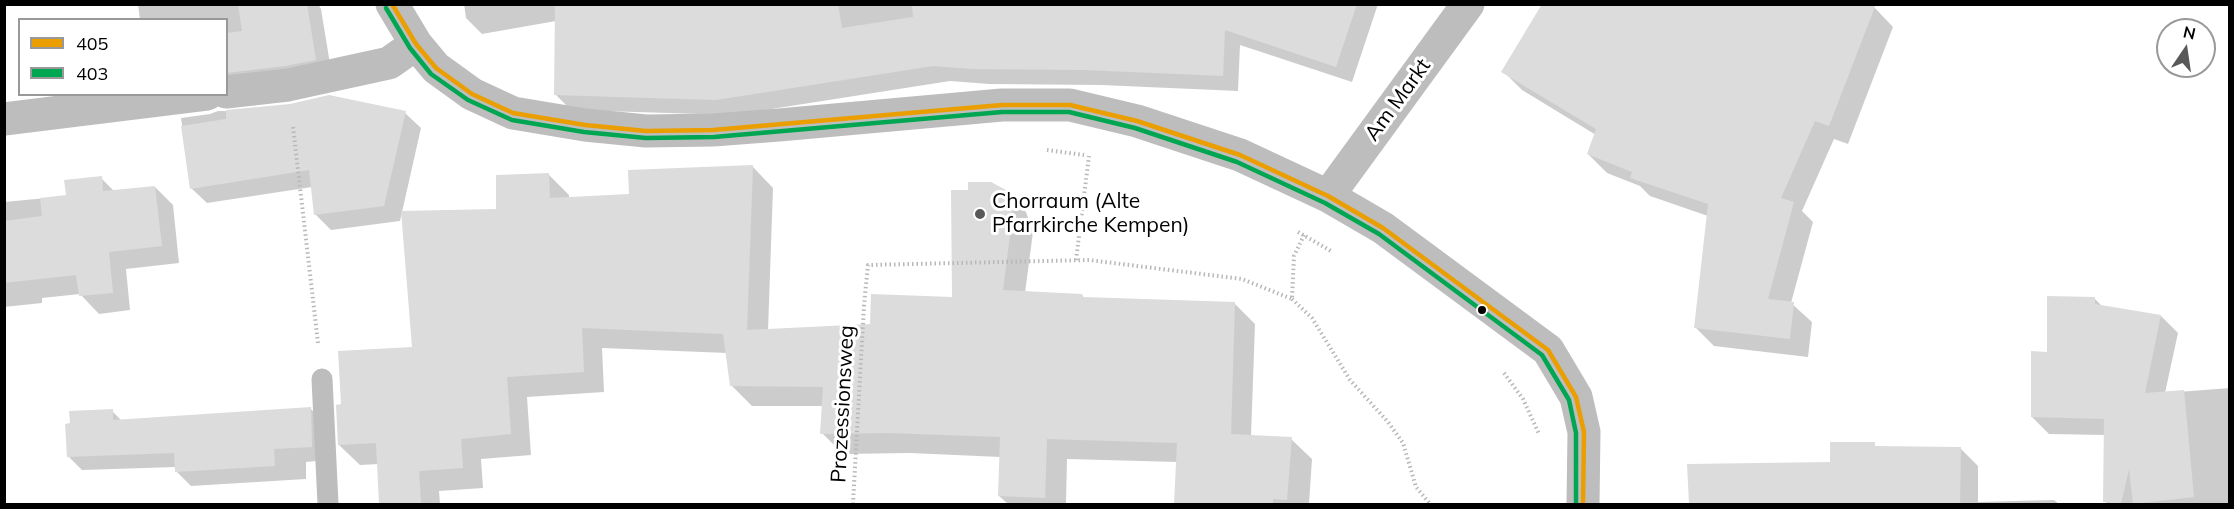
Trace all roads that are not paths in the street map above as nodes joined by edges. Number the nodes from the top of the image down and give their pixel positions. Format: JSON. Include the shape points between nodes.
{"nodes":[{"id":1,"x":392,"y":4,"type":"edge"},
{"id":2,"x":1468,"y":4,"type":"edge"},
{"id":3,"x":416,"y":44,"type":"junction"},
{"id":4,"x":228,"y":92,"type":"edge"},
{"id":5,"x":190,"y":96,"type":"edge"},
{"id":6,"x":4,"y":118,"type":"edge"},
{"id":7,"x":1328,"y":196,"type":"junction"},
{"id":8,"x":322,"y":379,"type":"road end"},
{"id":9,"x":328,"y":504,"type":"edge"},
{"id":10,"x":1583,"y":504,"type":"edge"}],
"edges":[{"from":1,"to":3,"type":"street"},
{"from":2,"to":7,"type":"street","name":"Am Markt"},
{"from":3,"to":4,"type":"street","via":[[389,63],[288,85]]},
{"from":3,"to":7,"type":"street","via":[[436,69],[472,94],[513,113],[585,125],[646,131],[713,130],[1002,105],[1070,105],[1137,121],[1240,155]]},
{"from":5,"to":6,"type":"street"},
{"from":7,"to":10,"type":"street","via":[[1383,228],[1548,350],[1576,397],[1584,432]]},
{"from":8,"to":9,"type":"lane"}]}
